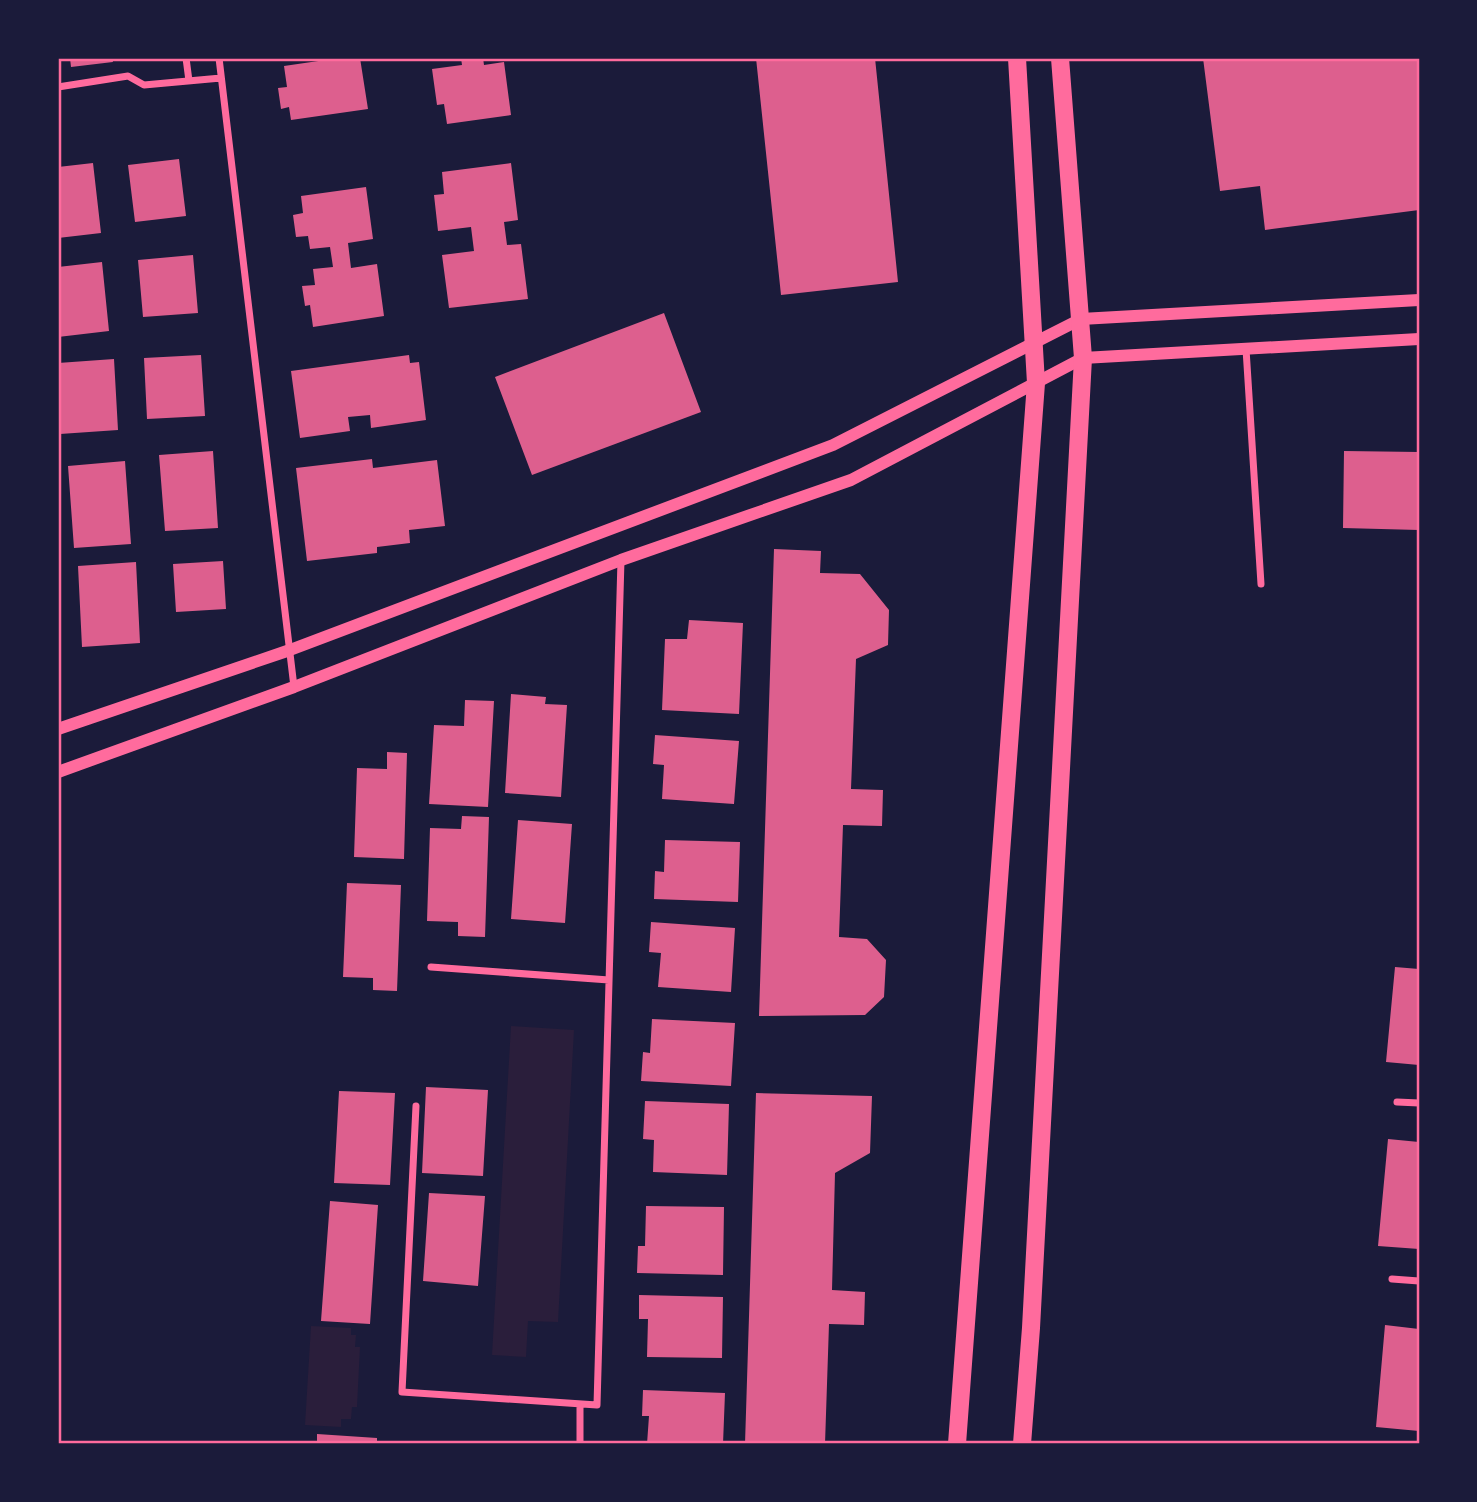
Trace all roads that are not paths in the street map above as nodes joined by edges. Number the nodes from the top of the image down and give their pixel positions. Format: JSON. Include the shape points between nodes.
{"nodes":[{"id":1,"x":186,"y":58,"type":"edge"},
{"id":2,"x":219,"y":58,"type":"edge"},
{"id":3,"x":1017,"y":58,"type":"edge"},
{"id":4,"x":1060,"y":58,"type":"edge"},
{"id":5,"x":221,"y":78,"type":"junction"},
{"id":6,"x":189,"y":81,"type":"junction"},
{"id":7,"x":58,"y":87,"type":"edge"},
{"id":8,"x":1419,"y":300,"type":"edge"},
{"id":9,"x":1080,"y":319,"type":"junction"},
{"id":10,"x":1419,"y":339,"type":"edge"},
{"id":11,"x":1034,"y":343,"type":"junction"},
{"id":12,"x":1246,"y":349,"type":"junction"},
{"id":13,"x":1083,"y":358,"type":"junction"},
{"id":14,"x":1036,"y":383,"type":"junction"},
{"id":15,"x":621,"y":560,"type":"junction"},
{"id":16,"x":1261,"y":584,"type":"dead end"},
{"id":17,"x":290,"y":650,"type":"junction"},
{"id":18,"x":294,"y":687,"type":"junction"},
{"id":19,"x":58,"y":729,"type":"edge"},
{"id":20,"x":58,"y":772,"type":"edge"},
{"id":21,"x":432,"y":967,"type":"dead end"},
{"id":22,"x":609,"y":980,"type":"junction"},
{"id":23,"x":1397,"y":1102,"type":"dead end"},
{"id":24,"x":1419,"y":1103,"type":"edge"},
{"id":25,"x":416,"y":1106,"type":"dead end"},
{"id":26,"x":1392,"y":1279,"type":"dead end"},
{"id":27,"x":1419,"y":1281,"type":"edge"},
{"id":28,"x":580,"y":1404,"type":"junction"},
{"id":29,"x":580,"y":1444,"type":"edge"},
{"id":30,"x":957,"y":1444,"type":"edge"},
{"id":31,"x":1022,"y":1444,"type":"edge"}],
"edges":[{"from":1,"to":6,"type":"street"},
{"from":2,"to":5,"type":"street"},
{"from":3,"to":11,"type":"main road"},
{"from":4,"to":9,"type":"main road"},
{"from":5,"to":6,"type":"street"},
{"from":5,"to":17,"type":"street"},
{"from":6,"to":7,"type":"street","via":[[144,85],[128,76]]},
{"from":8,"to":9,"type":"street"},
{"from":9,"to":11,"type":"street"},
{"from":9,"to":13,"type":"main road"},
{"from":10,"to":12,"type":"street"},
{"from":11,"to":14,"type":"main road"},
{"from":11,"to":17,"type":"street","via":[[833,444]]},
{"from":12,"to":13,"type":"street"},
{"from":12,"to":16,"type":"street"},
{"from":13,"to":14,"type":"street"},
{"from":13,"to":31,"type":"main road"},
{"from":14,"to":15,"type":"street","via":[[851,480]]},
{"from":14,"to":30,"type":"main road"},
{"from":15,"to":18,"type":"street"},
{"from":15,"to":22,"type":"street"},
{"from":17,"to":18,"type":"street"},
{"from":17,"to":19,"type":"street"},
{"from":18,"to":20,"type":"street"},
{"from":21,"to":22,"type":"street"},
{"from":22,"to":28,"type":"street","via":[[597,1405]]},
{"from":23,"to":24,"type":"street"},
{"from":25,"to":28,"type":"street","via":[[402,1392]]},
{"from":26,"to":27,"type":"street"},
{"from":28,"to":29,"type":"street"}]}
